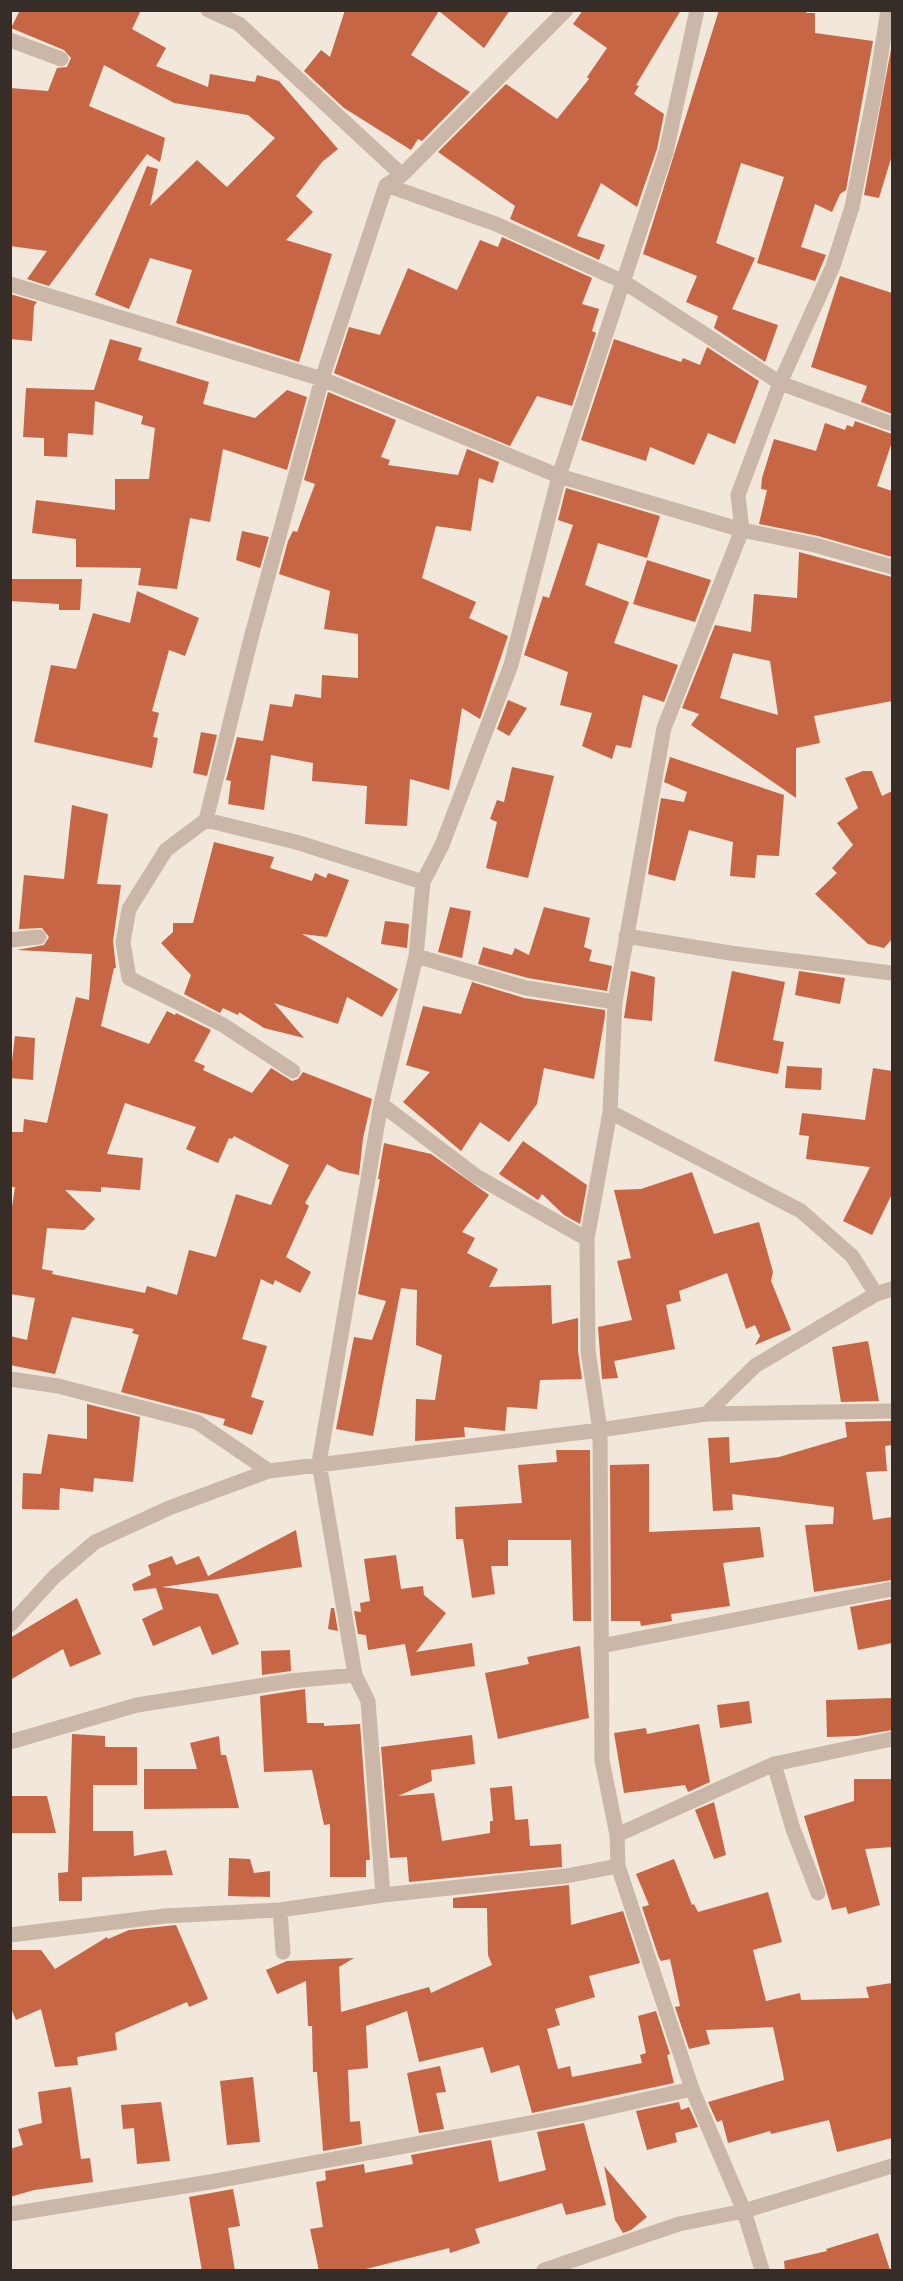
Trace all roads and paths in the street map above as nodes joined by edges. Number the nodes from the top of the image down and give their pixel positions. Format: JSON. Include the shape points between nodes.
{"nodes":[{"id":1,"x":208,"y":10,"type":"edge"},
{"id":2,"x":566,"y":10,"type":"edge"},
{"id":3,"x":697,"y":10,"type":"edge"},
{"id":4,"x":888,"y":10,"type":"edge"},
{"id":5,"x":241,"y":17,"type":"edge"},
{"id":6,"x":10,"y":40,"type":"edge"},
{"id":7,"x":61,"y":59,"type":"dead end"},
{"id":8,"x":402,"y":175,"type":"junction"},
{"id":9,"x":386,"y":185,"type":"junction"},
{"id":10,"x":624,"y":282,"type":"junction"},
{"id":11,"x":10,"y":284,"type":"edge"},
{"id":12,"x":322,"y":379,"type":"junction"},
{"id":13,"x":780,"y":382,"type":"junction"},
{"id":14,"x":892,"y":424,"type":"edge"},
{"id":15,"x":559,"y":476,"type":"junction"},
{"id":16,"x":742,"y":530,"type":"junction"},
{"id":17,"x":892,"y":567,"type":"edge"},
{"id":18,"x":206,"y":820,"type":"junction"},
{"id":19,"x":423,"y":882,"type":"junction"},
{"id":20,"x":626,"y":936,"type":"junction"},
{"id":21,"x":39,"y":937,"type":"dead end"},
{"id":22,"x":10,"y":940,"type":"edge"},
{"id":23,"x":416,"y":956,"type":"junction"},
{"id":24,"x":892,"y":973,"type":"edge"},
{"id":25,"x":615,"y":1002,"type":"junction"},
{"id":26,"x":293,"y":1071,"type":"dead end"},
{"id":27,"x":381,"y":1104,"type":"junction"},
{"id":28,"x":610,"y":1112,"type":"junction"},
{"id":29,"x":587,"y":1239,"type":"junction"},
{"id":30,"x":892,"y":1289,"type":"edge"},
{"id":31,"x":876,"y":1294,"type":"junction"},
{"id":32,"x":10,"y":1379,"type":"edge"},
{"id":33,"x":892,"y":1411,"type":"edge"},
{"id":34,"x":706,"y":1414,"type":"junction"},
{"id":35,"x":600,"y":1430,"type":"junction"},
{"id":36,"x":319,"y":1463,"type":"junction"},
{"id":37,"x":269,"y":1471,"type":"junction"},
{"id":38,"x":892,"y":1589,"type":"edge"},
{"id":39,"x":10,"y":1625,"type":"edge"},
{"id":40,"x":601,"y":1646,"type":"junction"},
{"id":41,"x":355,"y":1675,"type":"junction"},
{"id":42,"x":892,"y":1739,"type":"edge"},
{"id":43,"x":10,"y":1742,"type":"edge"},
{"id":44,"x":774,"y":1764,"type":"junction"},
{"id":45,"x":616,"y":1835,"type":"junction"},
{"id":46,"x":618,"y":1866,"type":"junction"},
{"id":47,"x":818,"y":1893,"type":"dead end"},
{"id":48,"x":383,"y":1895,"type":"junction"},
{"id":49,"x":280,"y":1910,"type":"junction"},
{"id":50,"x":10,"y":1935,"type":"edge"},
{"id":51,"x":283,"y":1952,"type":"dead end"},
{"id":52,"x":692,"y":2089,"type":"junction"},
{"id":53,"x":892,"y":2166,"type":"edge"},
{"id":54,"x":744,"y":2211,"type":"junction"},
{"id":55,"x":10,"y":2214,"type":"edge"},
{"id":56,"x":544,"y":2271,"type":"edge"},
{"id":57,"x":762,"y":2271,"type":"edge"}],
"edges":[{"from":1,"to":5,"type":"street"},
{"from":2,"to":8,"type":"street"},
{"from":3,"to":10,"type":"street","via":[[666,152]]},
{"from":4,"to":13,"type":"street","via":[[852,207],[833,266]]},
{"from":5,"to":8,"type":"street"},
{"from":6,"to":7,"type":"street"},
{"from":8,"to":9,"type":"street"},
{"from":9,"to":10,"type":"street","via":[[496,224]]},
{"from":9,"to":12,"type":"street"},
{"from":10,"to":13,"type":"street"},
{"from":10,"to":15,"type":"street"},
{"from":11,"to":12,"type":"street"},
{"from":12,"to":15,"type":"street"},
{"from":12,"to":18,"type":"street"},
{"from":13,"to":14,"type":"street"},
{"from":13,"to":16,"type":"street","via":[[738,495]]},
{"from":15,"to":16,"type":"street"},
{"from":15,"to":19,"type":"street","via":[[511,665],[442,845]]},
{"from":16,"to":17,"type":"street"},
{"from":16,"to":20,"type":"street","via":[[664,728]]},
{"from":18,"to":19,"type":"street","via":[[296,842]]},
{"from":18,"to":26,"type":"street","via":[[166,850],[129,909],[123,942],[129,978],[223,1024]]},
{"from":19,"to":23,"type":"street"},
{"from":20,"to":24,"type":"street"},
{"from":20,"to":25,"type":"street"},
{"from":21,"to":22,"type":"street"},
{"from":23,"to":25,"type":"street","via":[[526,988]]},
{"from":23,"to":27,"type":"street"},
{"from":25,"to":28,"type":"street"},
{"from":27,"to":29,"type":"street","via":[[476,1176]]},
{"from":27,"to":36,"type":"street"},
{"from":28,"to":29,"type":"street"},
{"from":28,"to":31,"type":"street","via":[[801,1211],[852,1256]]},
{"from":29,"to":35,"type":"street","via":[[588,1351]]},
{"from":30,"to":31,"type":"street"},
{"from":31,"to":34,"type":"street","via":[[755,1366]]},
{"from":32,"to":37,"type":"street","via":[[58,1386],[197,1422]]},
{"from":33,"to":34,"type":"street"},
{"from":34,"to":35,"type":"street"},
{"from":35,"to":36,"type":"street"},
{"from":35,"to":40,"type":"street"},
{"from":36,"to":37,"type":"street"},
{"from":36,"to":41,"type":"street"},
{"from":37,"to":39,"type":"street","via":[[169,1508],[95,1542],[54,1576]]},
{"from":38,"to":40,"type":"street"},
{"from":40,"to":45,"type":"street","via":[[602,1760]]},
{"from":41,"to":43,"type":"street","via":[[137,1705]]},
{"from":41,"to":48,"type":"street","via":[[368,1701]]},
{"from":42,"to":44,"type":"street"},
{"from":44,"to":45,"type":"street"},
{"from":44,"to":47,"type":"street","via":[[793,1829]]},
{"from":45,"to":46,"type":"street"},
{"from":46,"to":48,"type":"street","via":[[566,1876]]},
{"from":46,"to":52,"type":"street"},
{"from":48,"to":49,"type":"street"},
{"from":49,"to":50,"type":"street","via":[[165,1916]]},
{"from":49,"to":51,"type":"street"},
{"from":52,"to":54,"type":"street"},
{"from":52,"to":55,"type":"street","via":[[584,2114]]},
{"from":53,"to":54,"type":"street"},
{"from":54,"to":56,"type":"street","via":[[679,2224]]},
{"from":54,"to":57,"type":"street"}]}
